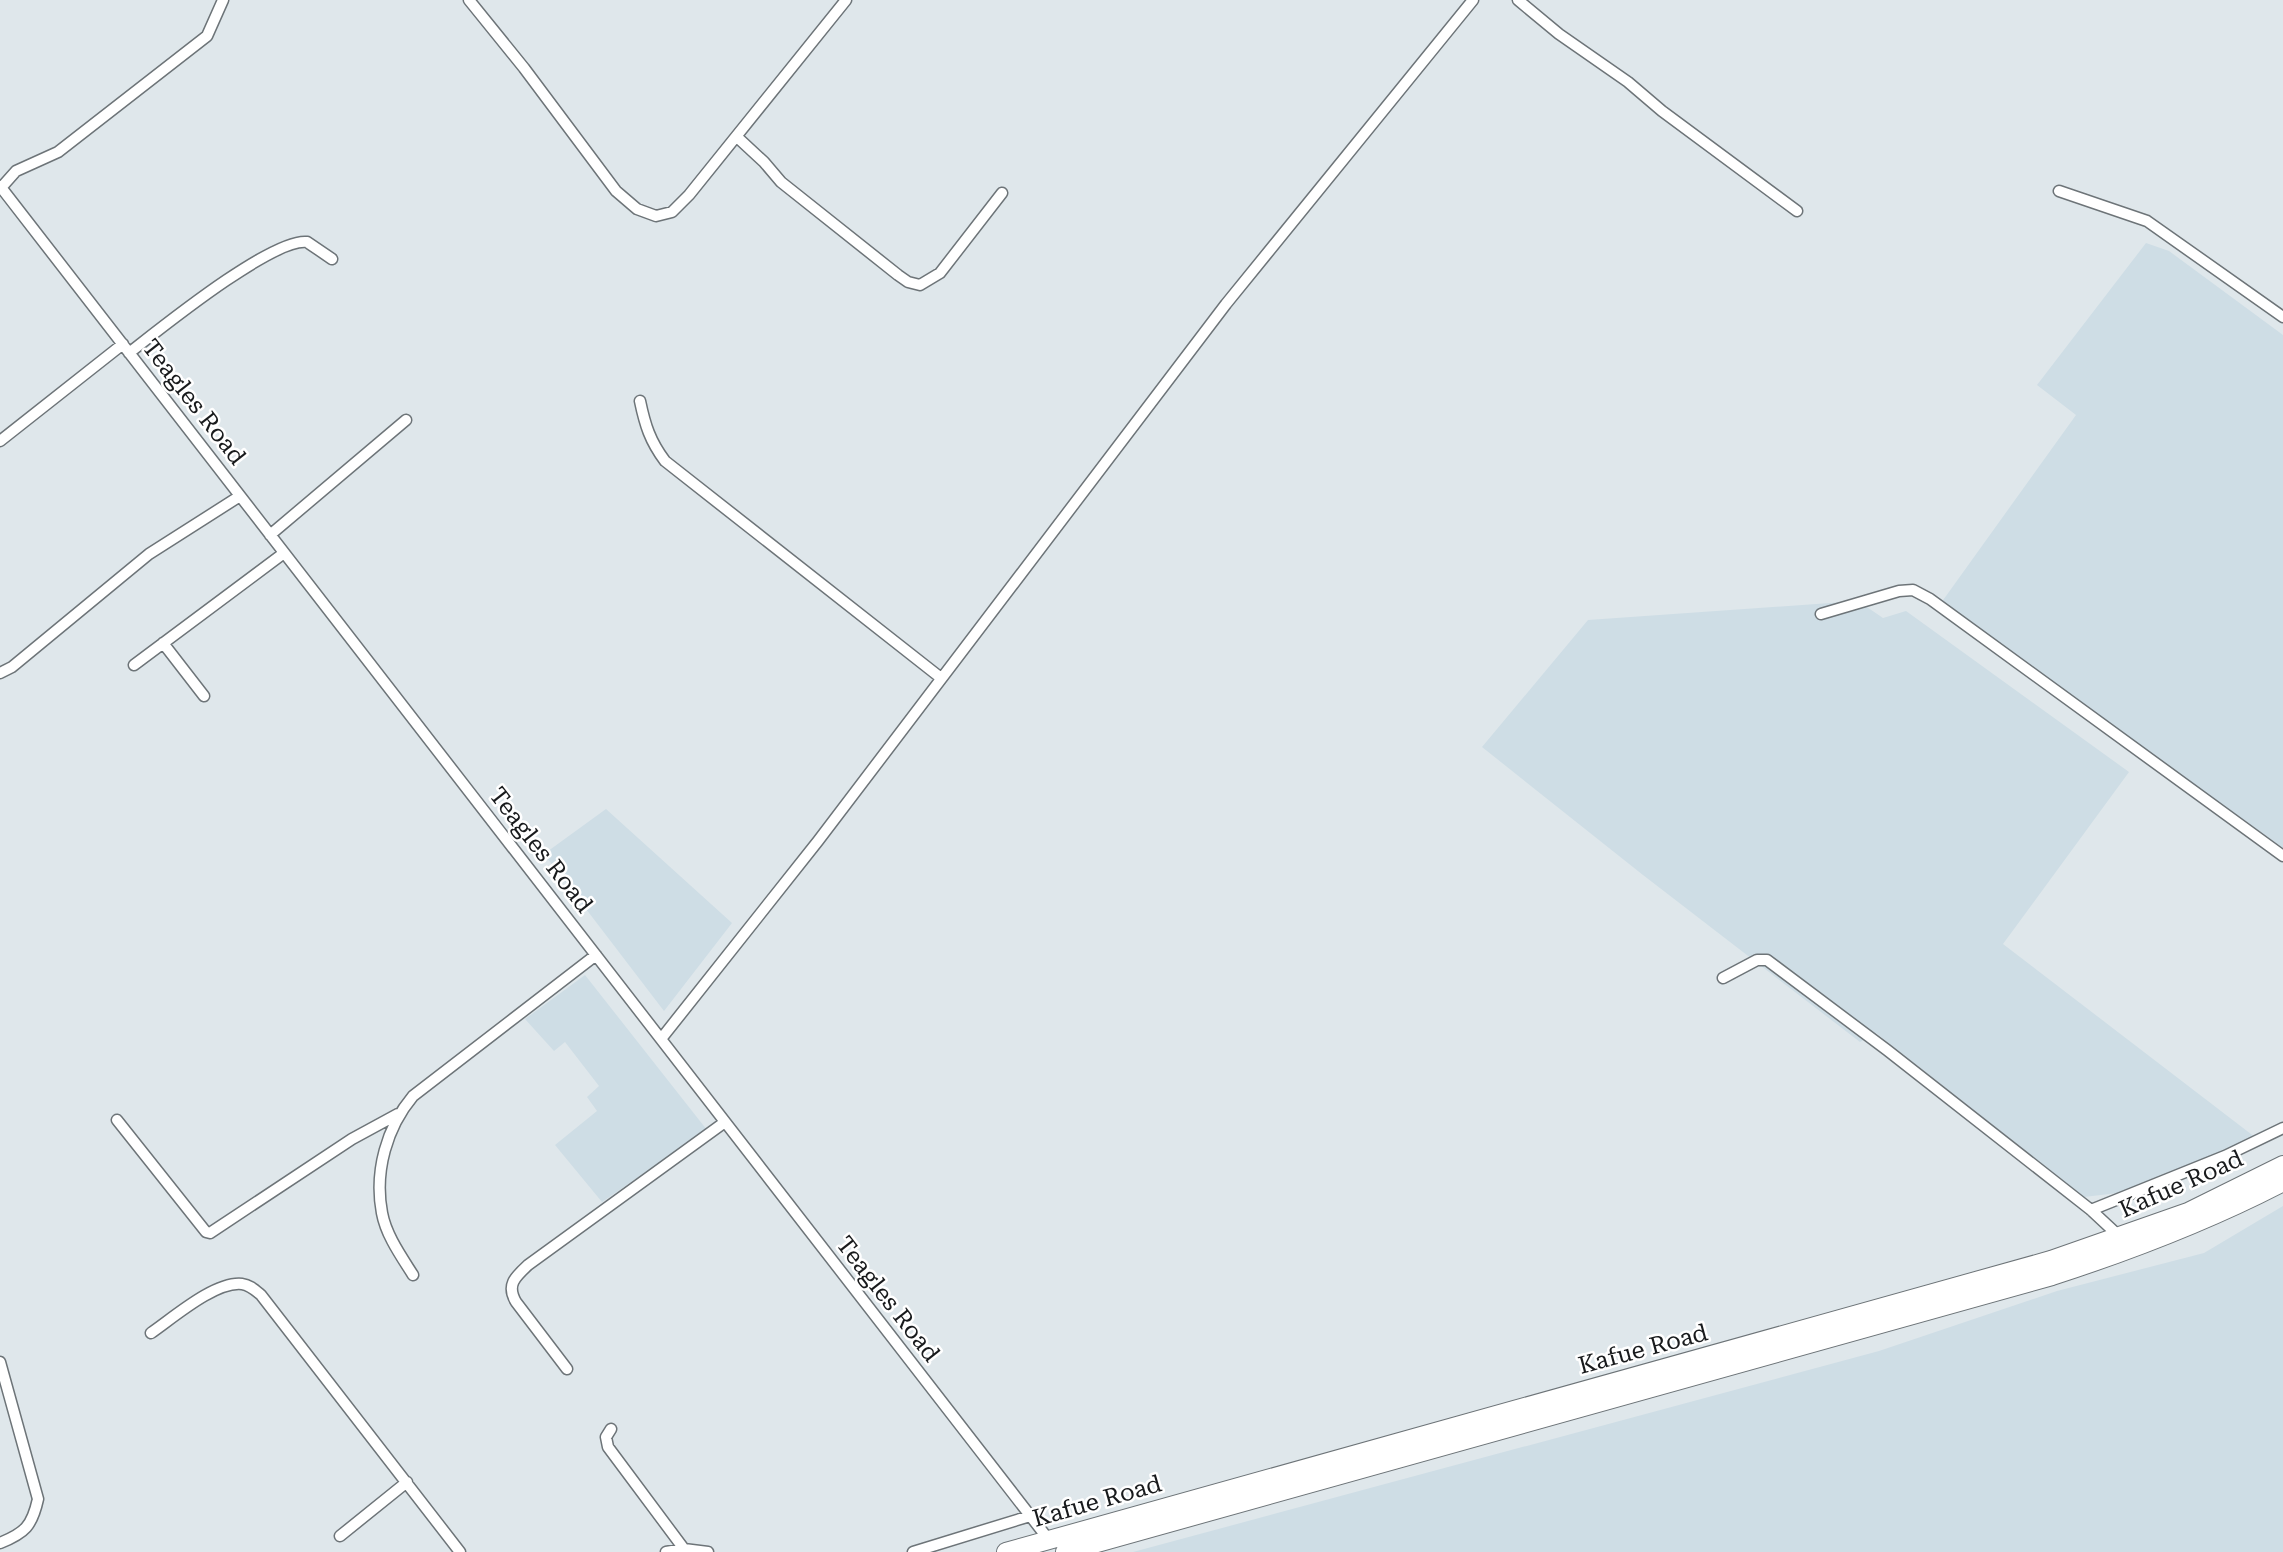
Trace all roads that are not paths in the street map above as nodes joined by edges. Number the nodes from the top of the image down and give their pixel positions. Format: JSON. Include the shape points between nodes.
{"nodes":[{"id":1,"x":223,"y":0,"type":"edge"},
{"id":2,"x":469,"y":0,"type":"edge"},
{"id":3,"x":846,"y":0,"type":"edge"},
{"id":4,"x":1473,"y":0,"type":"edge"},
{"id":5,"x":1518,"y":0,"type":"edge"},
{"id":6,"x":737,"y":137,"type":"junction"},
{"id":7,"x":0,"y":188,"type":"edge"},
{"id":8,"x":2059,"y":191,"type":"dead end"},
{"id":9,"x":1002,"y":193,"type":"dead end"},
{"id":10,"x":1797,"y":211,"type":"dead end"},
{"id":11,"x":332,"y":259,"type":"dead end"},
{"id":12,"x":2283,"y":317,"type":"edge"},
{"id":13,"x":126,"y":349,"type":"junction"},
{"id":14,"x":640,"y":401,"type":"dead end"},
{"id":15,"x":406,"y":421,"type":"dead end"},
{"id":16,"x":0,"y":441,"type":"edge"},
{"id":17,"x":240,"y":496,"type":"junction"},
{"id":18,"x":270,"y":535,"type":"junction"},
{"id":19,"x":284,"y":553,"type":"junction"},
{"id":20,"x":1821,"y":614,"type":"dead end"},
{"id":21,"x":163,"y":643,"type":"junction"},
{"id":22,"x":134,"y":665,"type":"dead end"},
{"id":23,"x":0,"y":673,"type":"edge"},
{"id":24,"x":941,"y":678,"type":"junction"},
{"id":25,"x":204,"y":696,"type":"dead end"},
{"id":26,"x":2283,"y":856,"type":"edge"},
{"id":27,"x":596,"y":955,"type":"junction"},
{"id":28,"x":1723,"y":978,"type":"dead end"},
{"id":29,"x":661,"y":1039,"type":"junction"},
{"id":30,"x":398,"y":1114,"type":"junction"},
{"id":31,"x":117,"y":1120,"type":"dead end"},
{"id":32,"x":725,"y":1122,"type":"junction"},
{"id":33,"x":2283,"y":1128,"type":"edge"},
{"id":34,"x":2283,"y":1165,"type":"edge"},
{"id":35,"x":2283,"y":1182,"type":"edge"},
{"id":36,"x":2091,"y":1210,"type":"junction"},
{"id":37,"x":2120,"y":1237,"type":"junction"},
{"id":38,"x":413,"y":1275,"type":"dead end"},
{"id":39,"x":151,"y":1333,"type":"dead end"},
{"id":40,"x":0,"y":1362,"type":"edge"},
{"id":41,"x":567,"y":1368,"type":"dead end"},
{"id":42,"x":611,"y":1429,"type":"dead end"},
{"id":43,"x":407,"y":1482,"type":"junction"},
{"id":44,"x":1030,"y":1516,"type":"junction"},
{"id":45,"x":340,"y":1536,"type":"dead end"},
{"id":46,"x":1049,"y":1540,"type":"junction"},
{"id":47,"x":0,"y":1544,"type":"edge"},
{"id":48,"x":684,"y":1549,"type":"junction"},
{"id":49,"x":460,"y":1552,"type":"edge"},
{"id":50,"x":666,"y":1552,"type":"edge"},
{"id":51,"x":708,"y":1552,"type":"edge"},
{"id":52,"x":913,"y":1552,"type":"edge"},
{"id":53,"x":1006,"y":1552,"type":"edge"},
{"id":54,"x":1065,"y":1552,"type":"edge"}],
"edges":[{"from":1,"to":7,"type":"street","via":[[207,36],[58,152],[16,171]]},
{"from":2,"to":6,"type":"street","via":[[616,191],[637,209],[656,216],[672,212]]},
{"from":3,"to":6,"type":"street"},
{"from":4,"to":24,"type":"street","via":[[1235,294]]},
{"from":5,"to":10,"type":"street"},
{"from":6,"to":9,"type":"street","via":[[781,183],[908,282],[920,285],[940,274]]},
{"from":7,"to":13,"type":"street","name":"Teagles Road"},
{"from":8,"to":12,"type":"street","via":[[2147,221]]},
{"from":11,"to":13,"type":"street","via":[[307,242],[290,244]]},
{"from":13,"to":16,"type":"street"},
{"from":13,"to":17,"type":"street","name":"Teagles Road"},
{"from":14,"to":24,"type":"street","via":[[646,429],[665,461]]},
{"from":15,"to":18,"type":"street"},
{"from":17,"to":18,"type":"street","name":"Teagles Road"},
{"from":17,"to":23,"type":"street","via":[[149,554]]},
{"from":18,"to":19,"type":"street","name":"Teagles Road"},
{"from":19,"to":21,"type":"street"},
{"from":19,"to":27,"type":"street","name":"Teagles Road"},
{"from":20,"to":26,"type":"street","via":[[1913,590]]},
{"from":21,"to":22,"type":"street"},
{"from":21,"to":25,"type":"street"},
{"from":24,"to":29,"type":"street"},
{"from":27,"to":29,"type":"street","name":"Teagles Road"},
{"from":27,"to":30,"type":"street","via":[[413,1096]]},
{"from":28,"to":36,"type":"street","via":[[1757,960],[1767,960]]},
{"from":29,"to":32,"type":"street","name":"Teagles Road"},
{"from":30,"to":31,"type":"street","via":[[210,1233]]},
{"from":30,"to":38,"type":"street","via":[[386,1145],[380,1183],[382,1213]]},
{"from":32,"to":41,"type":"street","via":[[514,1278],[511,1293],[516,1302]]},
{"from":32,"to":44,"type":"street","name":"Teagles Road"},
{"from":33,"to":36,"type":"street"},
{"from":34,"to":37,"type":"main road","name":"Kafue Road","via":[[2188,1212]]},
{"from":35,"to":54,"type":"main road","name":"Kafue Road","via":[[2185,1229],[2040,1279]]},
{"from":36,"to":37,"type":"street"},
{"from":37,"to":46,"type":"main road","name":"Kafue Road","via":[[1966,1286]]},
{"from":39,"to":43,"type":"street","via":[[225,1286],[251,1287]]},
{"from":40,"to":47,"type":"street","via":[[38,1499],[28,1527]]},
{"from":42,"to":48,"type":"street","via":[[606,1437],[608,1447]]},
{"from":43,"to":45,"type":"street"},
{"from":43,"to":49,"type":"street"},
{"from":44,"to":46,"type":"street","name":"Teagles Road"},
{"from":44,"to":52,"type":"street"},
{"from":46,"to":53,"type":"main road","name":"Kafue Road"},
{"from":48,"to":50,"type":"street"},
{"from":48,"to":51,"type":"street"}]}
